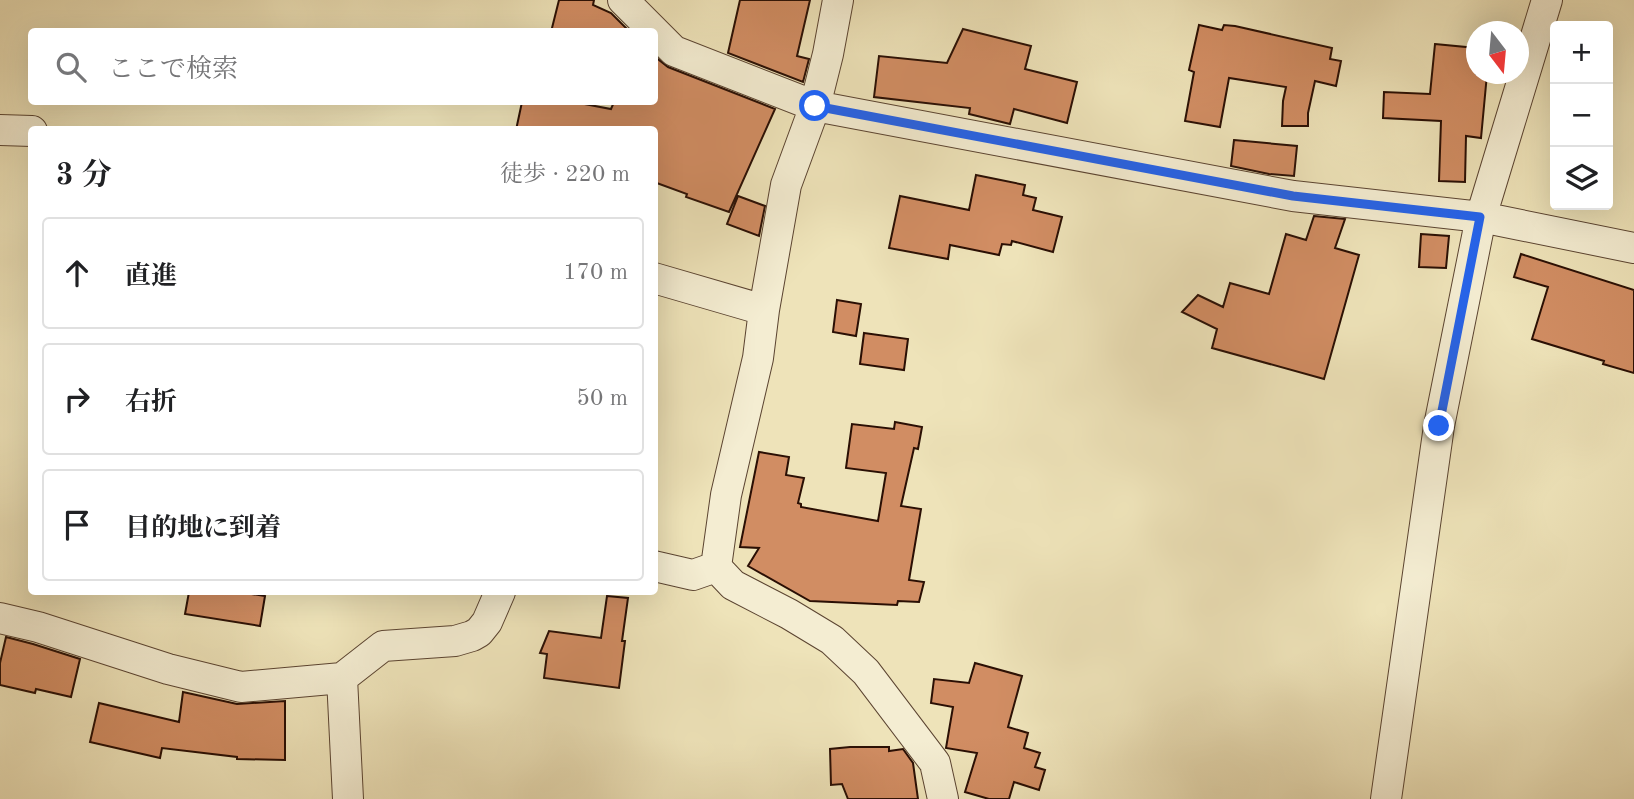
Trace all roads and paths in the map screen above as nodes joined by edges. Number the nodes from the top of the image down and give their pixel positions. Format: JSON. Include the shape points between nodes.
{"nodes":[{"id":1,"x":623,"y":0,"type":"edge"},
{"id":2,"x":838,"y":0,"type":"edge"},
{"id":3,"x":1547,"y":0,"type":"edge"},
{"id":4,"x":651,"y":28,"type":"edge"},
{"id":5,"x":658,"y":35,"type":"edge"},
{"id":6,"x":815,"y":106,"type":"junction"},
{"id":7,"x":0,"y":131,"type":"edge"},
{"id":8,"x":28,"y":131,"type":"edge"},
{"id":9,"x":1480,"y":217,"type":"junction"},
{"id":10,"x":1634,"y":248,"type":"edge"},
{"id":11,"x":658,"y":279,"type":"edge"},
{"id":12,"x":764,"y":310,"type":"junction"},
{"id":13,"x":658,"y":567,"type":"edge"},
{"id":14,"x":716,"y":567,"type":"junction"},
{"id":15,"x":499,"y":595,"type":"edge"},
{"id":16,"x":0,"y":618,"type":"edge"},
{"id":17,"x":342,"y":678,"type":"junction"},
{"id":18,"x":348,"y":799,"type":"edge"},
{"id":19,"x":943,"y":799,"type":"edge"},
{"id":20,"x":1386,"y":799,"type":"edge"}],
"edges":[{"from":1,"to":4,"type":"street"},
{"from":2,"to":6,"type":"street"},
{"from":3,"to":9,"type":"street"},
{"from":5,"to":6,"type":"street","via":[[674,51]]},
{"from":6,"to":9,"type":"street","via":[[1293,196]]},
{"from":6,"to":12,"type":"street","via":[[786,185]]},
{"from":7,"to":8,"type":"street"},
{"from":9,"to":10,"type":"street"},
{"from":9,"to":20,"type":"street","via":[[1439,426]]},
{"from":11,"to":12,"type":"street"},
{"from":12,"to":14,"type":"street"},
{"from":13,"to":14,"type":"street","via":[[693,575]]},
{"from":14,"to":19,"type":"street","via":[[733,585],[832,640],[866,672],[935,763]]},
{"from":15,"to":17,"type":"street","via":[[479,632],[455,641],[383,646]]},
{"from":16,"to":17,"type":"street","via":[[242,687]]},
{"from":17,"to":18,"type":"street"}]}
